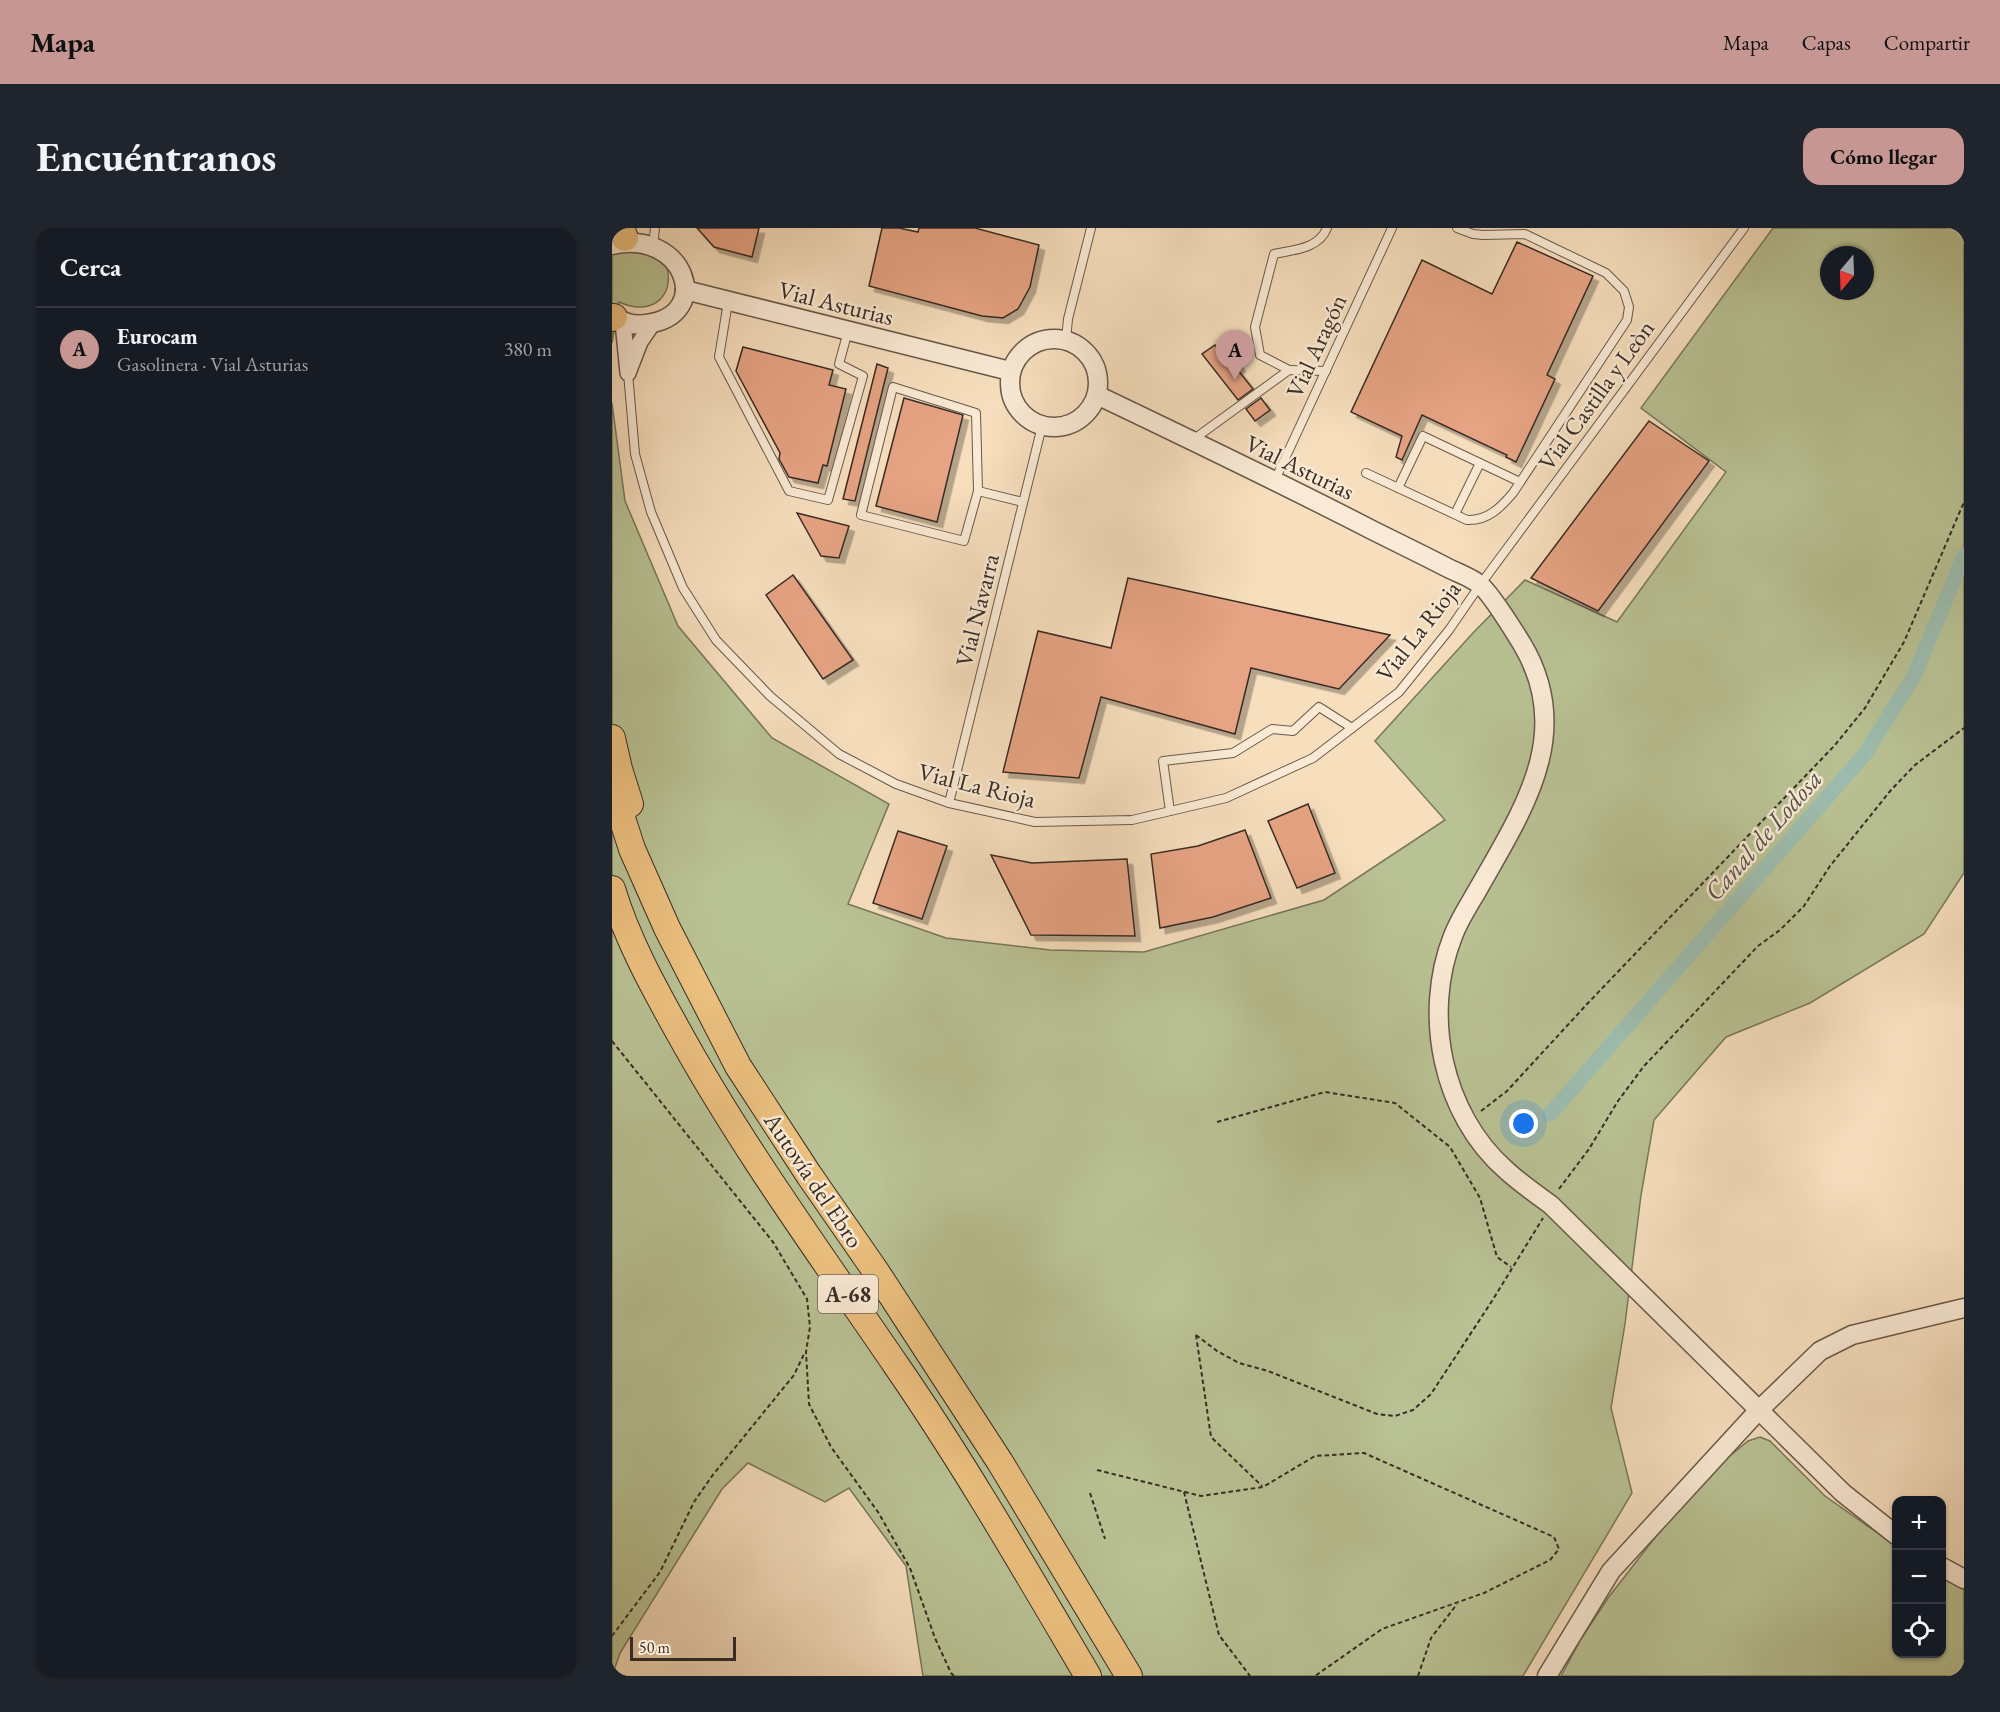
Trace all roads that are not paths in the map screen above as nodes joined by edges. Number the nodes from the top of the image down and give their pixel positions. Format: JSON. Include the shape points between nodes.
{"nodes":[{"id":1,"x":1091,"y":228,"type":"edge"},
{"id":2,"x":1327,"y":228,"type":"edge"},
{"id":3,"x":1392,"y":228,"type":"edge"},
{"id":4,"x":1458,"y":228,"type":"edge"},
{"id":5,"x":1744,"y":228,"type":"edge"},
{"id":6,"x":1522,"y":231,"type":"edge"},
{"id":7,"x":654,"y":232,"type":"edge"},
{"id":8,"x":619,"y":237,"type":"edge"},
{"id":9,"x":685,"y":290,"type":"junction"},
{"id":10,"x":728,"y":302,"type":"junction"},
{"id":11,"x":615,"y":318,"type":"edge"},
{"id":12,"x":653,"y":323,"type":"junction"},
{"id":13,"x":848,"y":331,"type":"junction"},
{"id":14,"x":1065,"y":340,"type":"junction"},
{"id":15,"x":1289,"y":370,"type":"junction"},
{"id":16,"x":1010,"y":371,"type":"junction"},
{"id":17,"x":1326,"y":371,"type":"junction"},
{"id":18,"x":628,"y":373,"type":"junction"},
{"id":19,"x":1097,"y":395,"type":"junction"},
{"id":20,"x":1042,"y":426,"type":"junction"},
{"id":21,"x":1192,"y":440,"type":"junction"},
{"id":22,"x":1480,"y":463,"type":"junction"},
{"id":23,"x":1366,"y":473,"type":"dead end"},
{"id":24,"x":1275,"y":480,"type":"junction"},
{"id":25,"x":1520,"y":482,"type":"junction"},
{"id":26,"x":1398,"y":488,"type":"junction"},
{"id":27,"x":978,"y":491,"type":"junction"},
{"id":28,"x":1023,"y":502,"type":"junction"},
{"id":29,"x":1455,"y":514,"type":"junction"},
{"id":30,"x":1480,"y":585,"type":"junction"},
{"id":31,"x":1352,"y":728,"type":"junction"},
{"id":32,"x":612,"y":738,"type":"edge"},
{"id":33,"x":612,"y":787,"type":"edge"},
{"id":34,"x":949,"y":803,"type":"junction"},
{"id":35,"x":1170,"y":812,"type":"junction"},
{"id":36,"x":614,"y":898,"type":"edge"},
{"id":37,"x":667,"y":928,"type":"junction"},
{"id":38,"x":1964,"y":1308,"type":"edge"},
{"id":39,"x":1758,"y":1411,"type":"junction"},
{"id":40,"x":1892,"y":1531,"type":"edge"},
{"id":41,"x":1946,"y":1570,"type":"edge"},
{"id":42,"x":1964,"y":1580,"type":"edge"},
{"id":43,"x":1088,"y":1676,"type":"edge"},
{"id":44,"x":1129,"y":1676,"type":"edge"},
{"id":45,"x":1547,"y":1676,"type":"edge"}],
"edges":[{"from":1,"to":14,"type":"lane"},
{"from":2,"to":15,"type":"lane","via":[[1308,247],[1274,254],[1267,278],[1255,327],[1260,356]]},
{"from":3,"to":17,"type":"lane","name":"Vial Aragón"},
{"from":4,"to":6,"type":"lane","via":[[1483,235]]},
{"from":5,"to":30,"type":"lane","name":"Vial Castilla y Leòn"},
{"from":6,"to":25,"type":"lane","via":[[1606,273],[1624,291],[1629,307],[1624,326]]},
{"from":7,"to":8,"type":"street"},
{"from":7,"to":9,"type":"street","via":[[678,255]]},
{"from":9,"to":10,"type":"street","name":"Vial Asturias"},
{"from":9,"to":12,"type":"street","via":[[678,306]]},
{"from":10,"to":13,"type":"street","name":"Vial Asturias"},
{"from":10,"to":13,"type":"lane","via":[[719,357],[789,491],[828,500],[863,376],[840,364]]},
{"from":11,"to":12,"type":"street","via":[[639,325]]},
{"from":11,"to":18,"type":"street"},
{"from":12,"to":18,"type":"street","via":[[639,342]]},
{"from":13,"to":16,"type":"street","name":"Vial Asturias"},
{"from":14,"to":16,"type":"street","via":[[1048,339],[1032,344],[1018,356]]},
{"from":14,"to":19,"type":"street","via":[[1081,348],[1093,361]]},
{"from":15,"to":17,"type":"lane"},
{"from":15,"to":21,"type":"lane"},
{"from":16,"to":20,"type":"street","via":[[1009,389],[1015,405],[1026,418]]},
{"from":17,"to":24,"type":"lane","name":"Vial Aragón"},
{"from":18,"to":34,"type":"lane","name":"Vial La Rioja","via":[[635,454],[651,512],[683,588],[716,640],[770,696],[839,754],[896,784]]},
{"from":19,"to":20,"type":"street","via":[[1089,411],[1076,422],[1059,428]]},
{"from":19,"to":21,"type":"street","name":"Vial Asturias"},
{"from":20,"to":28,"type":"lane","name":"Vial Navarra"},
{"from":21,"to":24,"type":"street","name":"Vial Asturias"},
{"from":22,"to":25,"type":"lane"},
{"from":22,"to":26,"type":"lane","via":[[1423,436]]},
{"from":22,"to":29,"type":"lane"},
{"from":23,"to":26,"type":"lane"},
{"from":24,"to":30,"type":"street","name":"Vial Asturias"},
{"from":25,"to":29,"type":"lane","via":[[1504,503],[1486,517],[1467,520]]},
{"from":26,"to":29,"type":"lane"},
{"from":27,"to":27,"type":"lane","via":[[964,541],[861,515],[893,387],[976,413]]},
{"from":27,"to":28,"type":"lane"},
{"from":28,"to":34,"type":"lane","name":"Vial Navarra"},
{"from":30,"to":31,"type":"lane","name":"Vial La Rioja","via":[[1399,692]]},
{"from":30,"to":39,"type":"street","via":[[1533,663],[1542,692],[1544,728],[1536,776],[1524,807],[1453,936],[1440,987],[1439,1029],[1453,1091],[1481,1143],[1505,1170],[1551,1205]]},
{"from":31,"to":35,"type":"lane","name":"Vial La Rioja","via":[[1313,758],[1227,798]]},
{"from":31,"to":35,"type":"lane","via":[[1319,707],[1293,731],[1272,729],[1233,753],[1163,761]]},
{"from":32,"to":37,"type":"highway"},
{"from":33,"to":37,"type":"highway","name":"Autovía del Ebro","number":"A-68","via":[[632,849]]},
{"from":34,"to":35,"type":"lane","name":"Vial La Rioja","via":[[1035,822],[1132,820]]},
{"from":36,"to":43,"type":"highway","name":"Autovía del Ebro","number":"A-68","via":[[653,986],[710,1089],[927,1410]]},
{"from":37,"to":44,"type":"highway","name":"Autovía del Ebro","number":"A-68","via":[[738,1065],[1000,1461]]},
{"from":38,"to":39,"type":"street","via":[[1852,1335],[1820,1351]]},
{"from":39,"to":40,"type":"street","via":[[1844,1493]]},
{"from":39,"to":45,"type":"street","via":[[1611,1571]]},
{"from":41,"to":42,"type":"street"}]}
